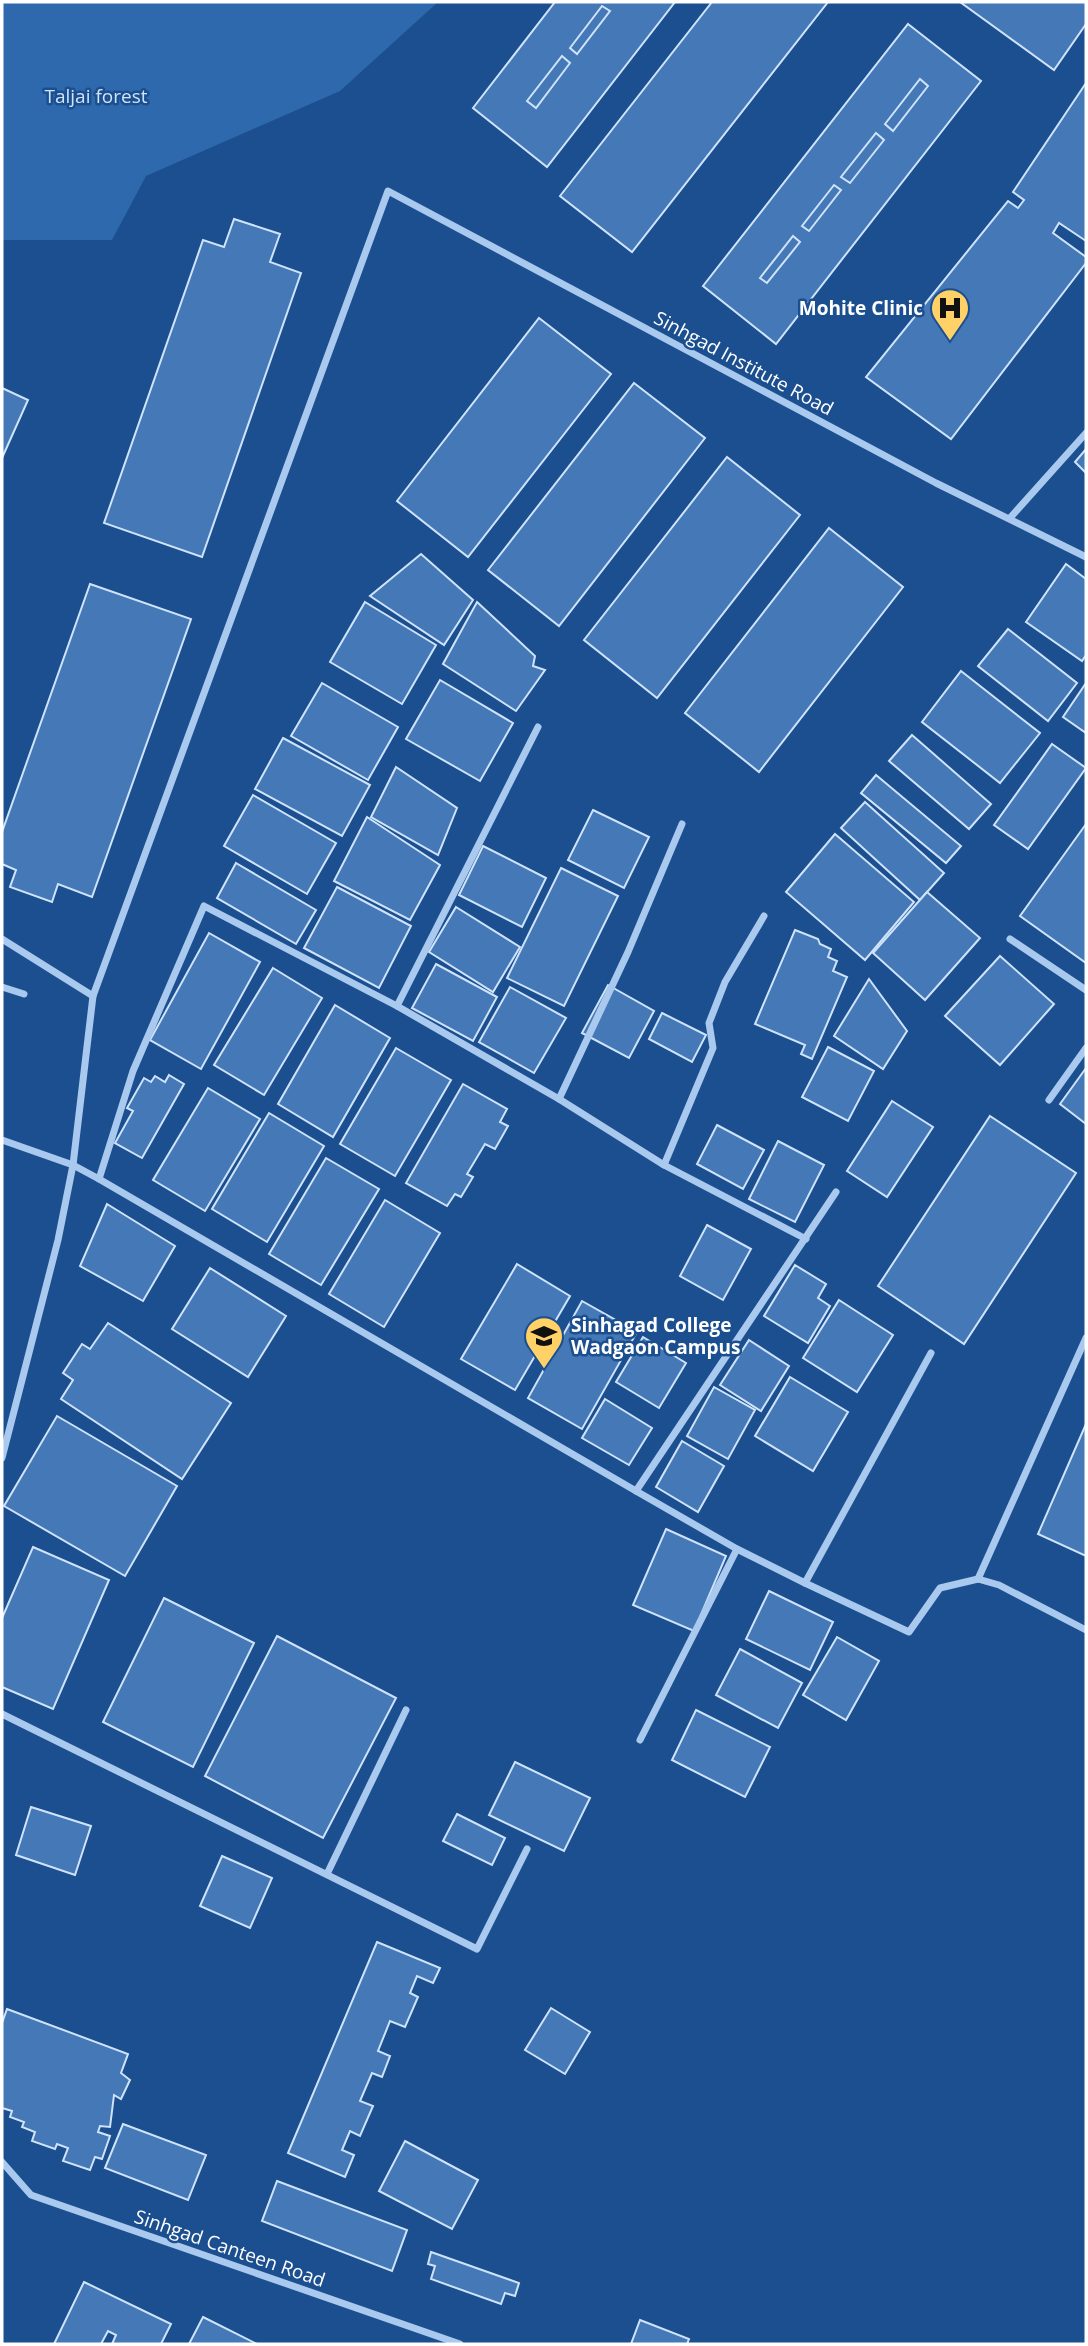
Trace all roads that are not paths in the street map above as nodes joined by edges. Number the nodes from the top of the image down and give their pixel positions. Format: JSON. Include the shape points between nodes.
{"nodes":[{"id":1,"x":1086,"y":433,"type":"edge"},
{"id":2,"x":1010,"y":518,"type":"junction"},
{"id":3,"x":1086,"y":557,"type":"edge"},
{"id":4,"x":538,"y":727,"type":"dead end"},
{"id":5,"x":682,"y":824,"type":"dead end"},
{"id":6,"x":764,"y":916,"type":"dead end"},
{"id":7,"x":2,"y":939,"type":"edge"},
{"id":8,"x":1010,"y":939,"type":"dead end"},
{"id":9,"x":2,"y":987,"type":"edge"},
{"id":10,"x":1086,"y":990,"type":"edge"},
{"id":11,"x":23,"y":994,"type":"dead end"},
{"id":12,"x":93,"y":996,"type":"junction"},
{"id":13,"x":397,"y":1006,"type":"junction"},
{"id":14,"x":1086,"y":1048,"type":"edge"},
{"id":15,"x":559,"y":1099,"type":"junction"},
{"id":16,"x":1049,"y":1100,"type":"dead end"},
{"id":17,"x":2,"y":1140,"type":"edge"},
{"id":18,"x":73,"y":1165,"type":"junction"},
{"id":19,"x":664,"y":1165,"type":"junction"},
{"id":20,"x":99,"y":1179,"type":"junction"},
{"id":21,"x":836,"y":1192,"type":"dead end"},
{"id":22,"x":806,"y":1239,"type":"junction"},
{"id":23,"x":1086,"y":1338,"type":"edge"},
{"id":24,"x":931,"y":1353,"type":"dead end"},
{"id":25,"x":2,"y":1458,"type":"edge"},
{"id":26,"x":636,"y":1491,"type":"junction"},
{"id":27,"x":737,"y":1549,"type":"junction"},
{"id":28,"x":978,"y":1579,"type":"junction"},
{"id":29,"x":805,"y":1583,"type":"junction"},
{"id":30,"x":1086,"y":1630,"type":"edge"},
{"id":31,"x":406,"y":1710,"type":"dead end"},
{"id":32,"x":2,"y":1714,"type":"edge"},
{"id":33,"x":640,"y":1740,"type":"dead end"},
{"id":34,"x":527,"y":1849,"type":"dead end"},
{"id":35,"x":327,"y":1874,"type":"junction"},
{"id":36,"x":2,"y":2162,"type":"edge"},
{"id":37,"x":460,"y":2344,"type":"edge"}],
"edges":[{"from":1,"to":2,"type":"street"},
{"from":2,"to":3,"type":"street","name":"Sinhgad Institute Road"},
{"from":2,"to":12,"type":"street","name":"Sinhgad Institute Road","via":[[388,191]]},
{"from":4,"to":13,"type":"street"},
{"from":5,"to":15,"type":"street"},
{"from":6,"to":19,"type":"street","via":[[725,982],[709,1023],[713,1048]]},
{"from":7,"to":12,"type":"street"},
{"from":8,"to":10,"type":"street"},
{"from":9,"to":11,"type":"street"},
{"from":12,"to":18,"type":"street"},
{"from":13,"to":15,"type":"street"},
{"from":13,"to":20,"type":"street","via":[[204,906],[133,1072]]},
{"from":14,"to":16,"type":"street"},
{"from":15,"to":19,"type":"street"},
{"from":17,"to":18,"type":"street"},
{"from":18,"to":20,"type":"street"},
{"from":18,"to":25,"type":"street"},
{"from":19,"to":22,"type":"street"},
{"from":20,"to":26,"type":"street"},
{"from":21,"to":22,"type":"street"},
{"from":22,"to":26,"type":"street"},
{"from":23,"to":28,"type":"street"},
{"from":24,"to":29,"type":"street"},
{"from":26,"to":27,"type":"street"},
{"from":27,"to":29,"type":"street"},
{"from":27,"to":33,"type":"street"},
{"from":28,"to":29,"type":"street","via":[[940,1588],[909,1632]]},
{"from":28,"to":30,"type":"street","via":[[999,1585]]},
{"from":31,"to":35,"type":"street"},
{"from":32,"to":35,"type":"street"},
{"from":34,"to":35,"type":"street","via":[[478,1949]]},
{"from":36,"to":37,"type":"street","name":"Sinhgad Canteen Road","via":[[31,2195]]}]}
